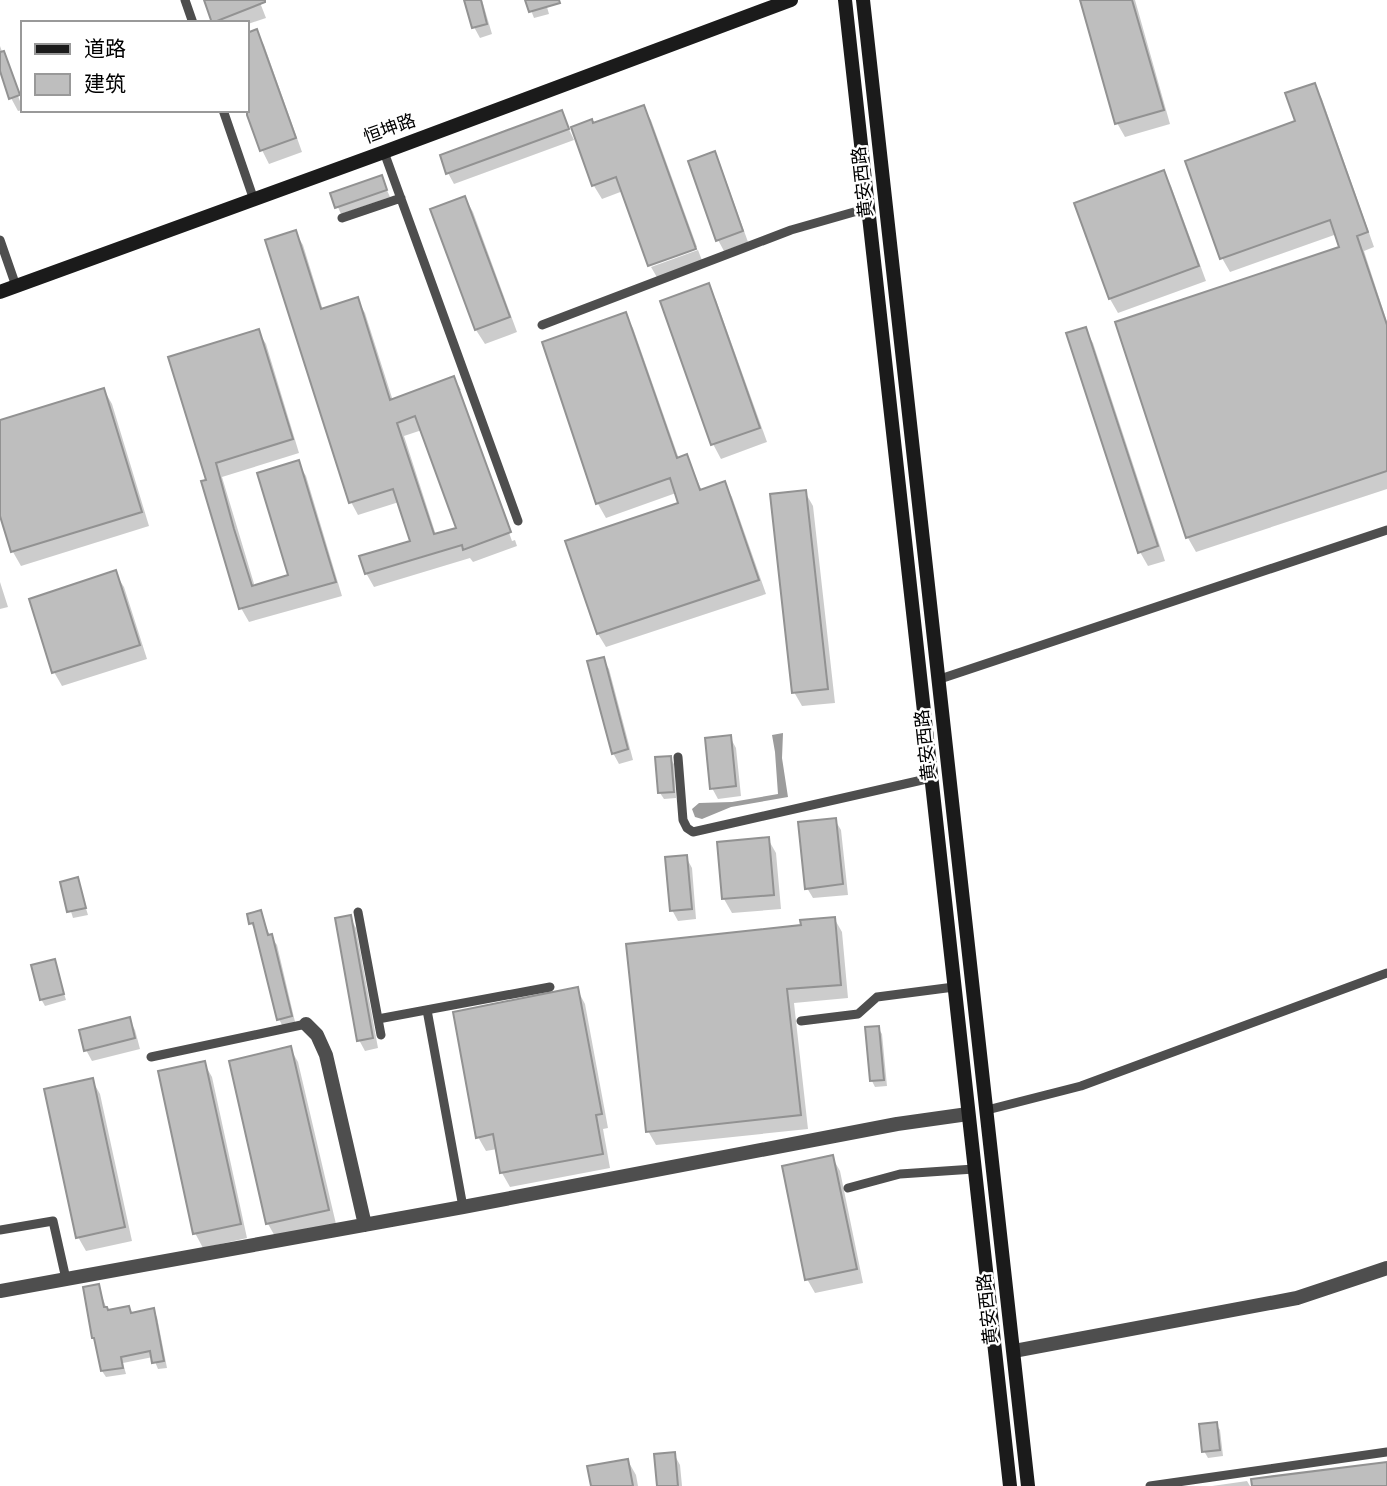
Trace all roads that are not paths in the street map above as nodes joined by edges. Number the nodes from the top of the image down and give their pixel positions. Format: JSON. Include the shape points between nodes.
{"nodes":[{"id":1,"x":185,"y":0,"type":"edge"},
{"id":2,"x":792,"y":0,"type":"edge"},
{"id":3,"x":845,"y":0,"type":"edge"},
{"id":4,"x":863,"y":0,"type":"edge"},
{"id":5,"x":192,"y":21,"type":"edge"},
{"id":6,"x":224,"y":112,"type":"edge"},
{"id":7,"x":384,"y":152,"type":"junction"},
{"id":8,"x":401,"y":198,"type":"junction"},
{"id":9,"x":254,"y":200,"type":"junction"},
{"id":10,"x":868,"y":208,"type":"junction"},
{"id":11,"x":342,"y":218,"type":"dead end"},
{"id":12,"x":0,"y":240,"type":"edge"},
{"id":13,"x":16,"y":286,"type":"junction"},
{"id":14,"x":0,"y":292,"type":"edge"},
{"id":15,"x":542,"y":325,"type":"dead end"},
{"id":16,"x":518,"y":521,"type":"dead end"},
{"id":17,"x":1387,"y":530,"type":"edge"},
{"id":18,"x":940,"y":679,"type":"junction"},
{"id":19,"x":678,"y":757,"type":"dead end"},
{"id":20,"x":931,"y":778,"type":"junction"},
{"id":21,"x":358,"y":912,"type":"dead end"},
{"id":22,"x":1387,"y":973,"type":"edge"},
{"id":23,"x":550,"y":987,"type":"dead end"},
{"id":24,"x":954,"y":987,"type":"junction"},
{"id":25,"x":427,"y":1010,"type":"junction"},
{"id":26,"x":378,"y":1019,"type":"junction"},
{"id":27,"x":802,"y":1021,"type":"dead end"},
{"id":28,"x":306,"y":1024,"type":"joint"},
{"id":29,"x":381,"y":1035,"type":"dead end"},
{"id":30,"x":151,"y":1057,"type":"dead end"},
{"id":31,"x":987,"y":1110,"type":"junction"},
{"id":32,"x":968,"y":1114,"type":"junction"},
{"id":33,"x":974,"y":1169,"type":"junction"},
{"id":34,"x":848,"y":1188,"type":"dead end"},
{"id":35,"x":463,"y":1207,"type":"junction"},
{"id":36,"x":365,"y":1225,"type":"junction"},
{"id":37,"x":0,"y":1230,"type":"edge"},
{"id":38,"x":1387,"y":1268,"type":"edge"},
{"id":39,"x":66,"y":1279,"type":"junction"},
{"id":40,"x":0,"y":1291,"type":"edge"},
{"id":41,"x":1014,"y":1351,"type":"junction"},
{"id":42,"x":1387,"y":1452,"type":"edge"},
{"id":43,"x":1010,"y":1486,"type":"edge"},
{"id":44,"x":1028,"y":1486,"type":"edge"},
{"id":45,"x":1150,"y":1486,"type":"edge"}],
"edges":[{"from":1,"to":5,"type":"lane"},
{"from":2,"to":7,"type":"street","name":"恒坤路"},
{"from":3,"to":10,"type":"street","name":"黄安西路"},
{"from":4,"to":18,"type":"street","name":"黄安西路"},
{"from":6,"to":9,"type":"lane"},
{"from":7,"to":8,"type":"lane"},
{"from":7,"to":9,"type":"street","name":"恒坤路"},
{"from":8,"to":11,"type":"lane"},
{"from":8,"to":16,"type":"lane"},
{"from":9,"to":13,"type":"street","name":"恒坤路"},
{"from":10,"to":15,"type":"lane","via":[[791,230]]},
{"from":10,"to":20,"type":"street","name":"黄安西路"},
{"from":12,"to":13,"type":"lane"},
{"from":13,"to":14,"type":"street","name":"恒坤路"},
{"from":17,"to":18,"type":"lane"},
{"from":18,"to":31,"type":"street","name":"黄安西路"},
{"from":19,"to":20,"type":"lane","via":[[683,820],[692,832]]},
{"from":20,"to":24,"type":"street","name":"黄安西路"},
{"from":21,"to":26,"type":"lane"},
{"from":22,"to":31,"type":"lane","via":[[1081,1086]]},
{"from":23,"to":25,"type":"lane"},
{"from":24,"to":27,"type":"lane","via":[[877,997],[858,1014]]},
{"from":24,"to":32,"type":"street","name":"黄安西路"},
{"from":25,"to":26,"type":"lane"},
{"from":25,"to":35,"type":"lane"},
{"from":26,"to":29,"type":"lane"},
{"from":28,"to":30,"type":"lane"},
{"from":28,"to":36,"type":"street","via":[[326,1055]]},
{"from":31,"to":41,"type":"street","name":"黄安西路"},
{"from":32,"to":33,"type":"street","name":"黄安西路"},
{"from":32,"to":35,"type":"street"},
{"from":33,"to":34,"type":"lane","via":[[900,1174]]},
{"from":33,"to":43,"type":"street","name":"黄安西路"},
{"from":35,"to":36,"type":"street"},
{"from":36,"to":39,"type":"street"},
{"from":37,"to":39,"type":"lane","via":[[53,1221]]},
{"from":38,"to":41,"type":"street","via":[[1297,1298]]},
{"from":39,"to":40,"type":"street"},
{"from":41,"to":44,"type":"street","name":"黄安西路"},
{"from":42,"to":45,"type":"lane"}]}
